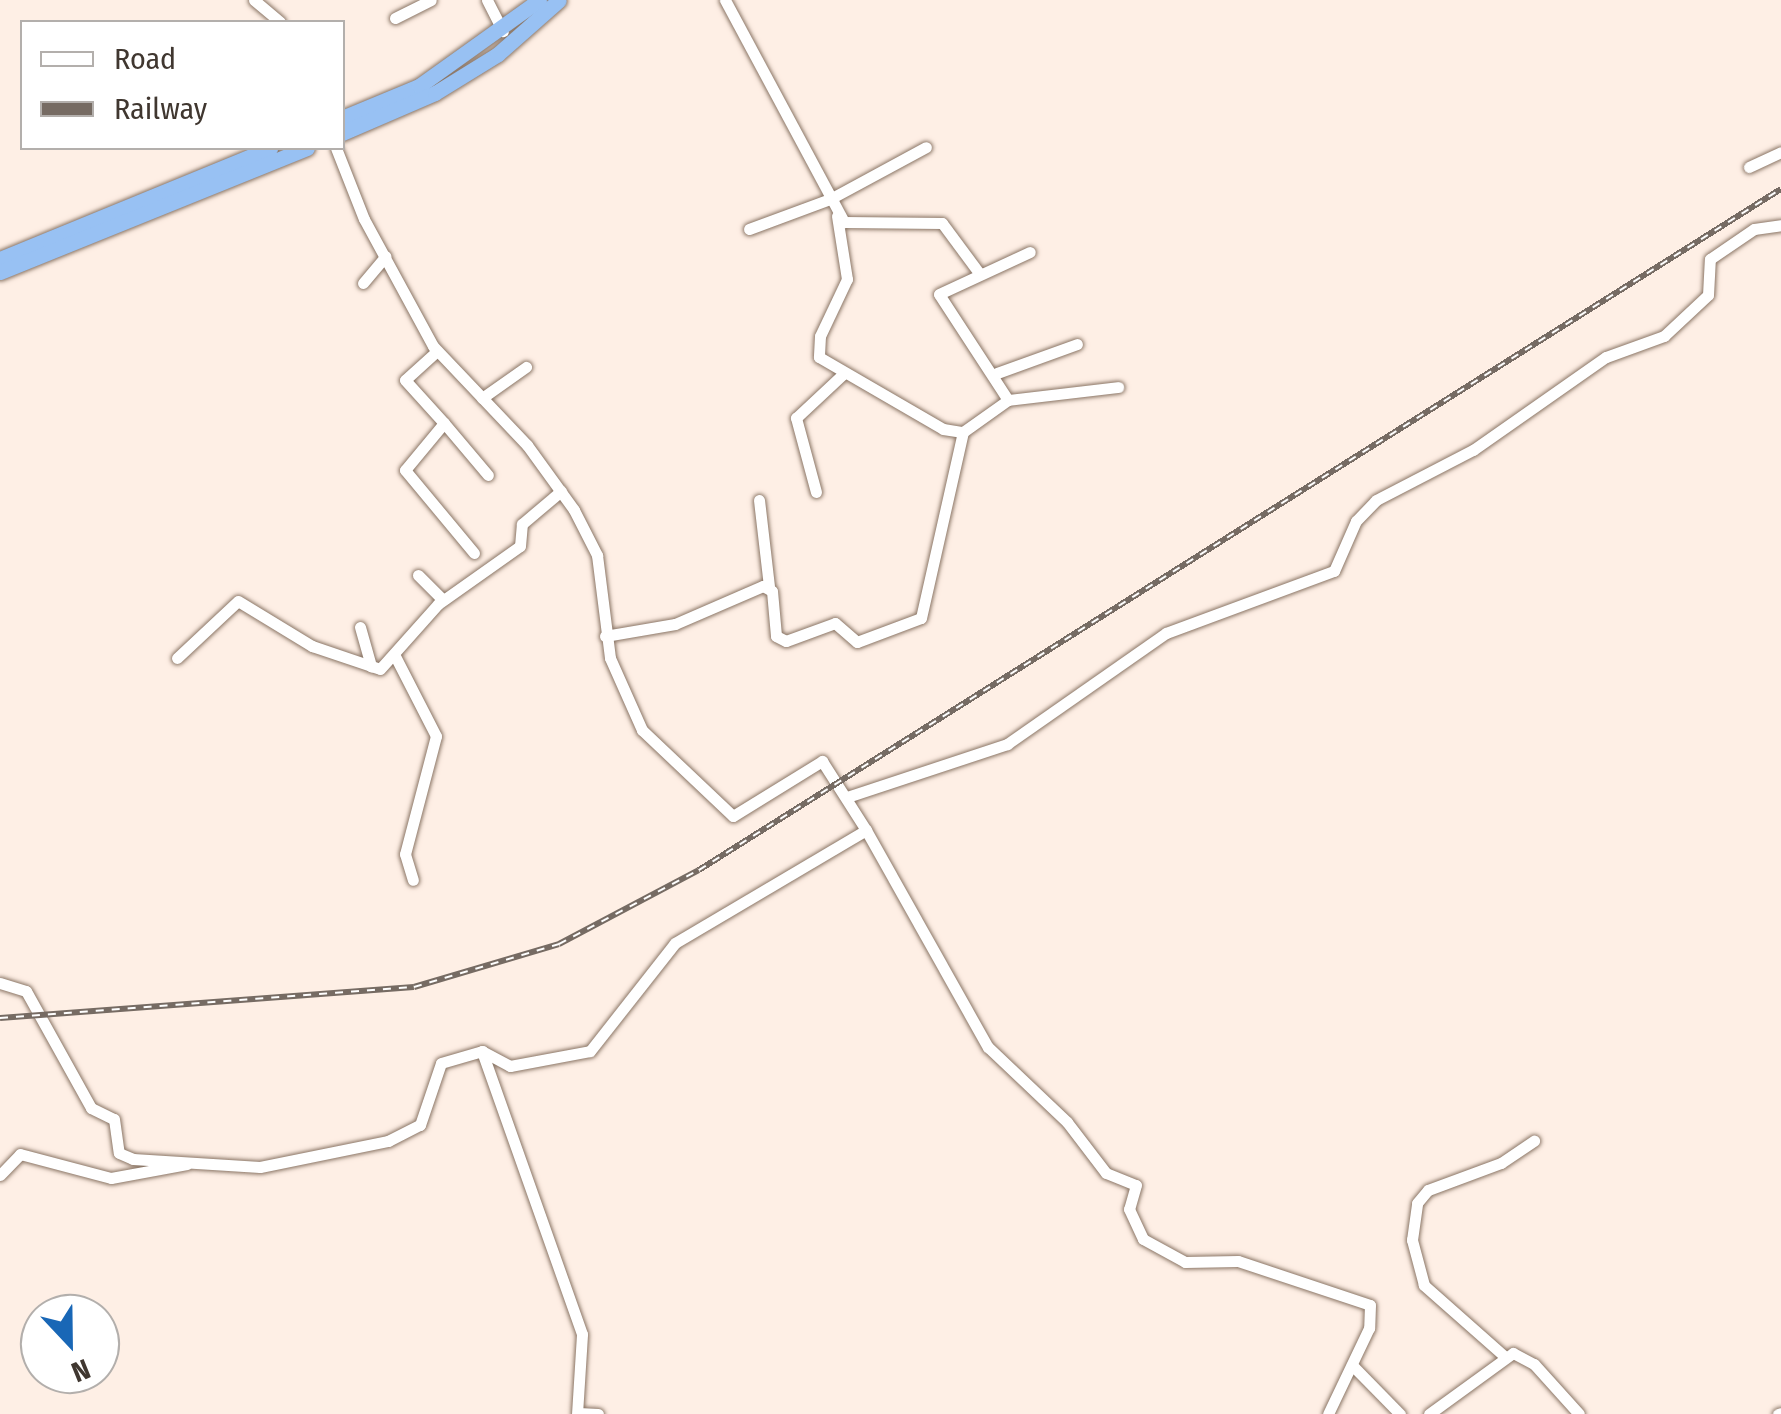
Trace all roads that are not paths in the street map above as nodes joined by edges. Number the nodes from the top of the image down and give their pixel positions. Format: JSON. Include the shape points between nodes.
{"nodes":[{"id":1,"x":254,"y":0,"type":"edge"},
{"id":2,"x":431,"y":0,"type":"edge"},
{"id":3,"x":487,"y":0,"type":"edge"},
{"id":4,"x":540,"y":0,"type":"edge"},
{"id":5,"x":560,"y":0,"type":"edge"},
{"id":6,"x":724,"y":0,"type":"edge"},
{"id":7,"x":395,"y":18,"type":"dead end"},
{"id":8,"x":278,"y":20,"type":"edge"},
{"id":9,"x":504,"y":31,"type":"junction"},
{"id":10,"x":345,"y":117,"type":"edge"},
{"id":11,"x":345,"y":132,"type":"edge"},
{"id":12,"x":926,"y":147,"type":"dead end"},
{"id":13,"x":265,"y":150,"type":"edge"},
{"id":14,"x":302,"y":150,"type":"edge"},
{"id":15,"x":337,"y":150,"type":"edge"},
{"id":16,"x":1781,"y":152,"type":"edge"},
{"id":17,"x":1749,"y":167,"type":"dead end"},
{"id":18,"x":832,"y":203,"type":"junction"},
{"id":19,"x":1781,"y":225,"type":"edge"},
{"id":20,"x":749,"y":228,"type":"dead end"},
{"id":21,"x":1030,"y":252,"type":"dead end"},
{"id":22,"x":386,"y":256,"type":"junction"},
{"id":23,"x":0,"y":259,"type":"edge"},
{"id":24,"x":0,"y":272,"type":"edge"},
{"id":25,"x":979,"y":273,"type":"junction"},
{"id":26,"x":363,"y":283,"type":"dead end"},
{"id":27,"x":1076,"y":344,"type":"dead end"},
{"id":28,"x":438,"y":351,"type":"junction"},
{"id":29,"x":526,"y":368,"type":"dead end"},
{"id":30,"x":997,"y":373,"type":"junction"},
{"id":31,"x":842,"y":376,"type":"junction"},
{"id":32,"x":1118,"y":387,"type":"dead end"},
{"id":33,"x":482,"y":398,"type":"junction"},
{"id":34,"x":1008,"y":400,"type":"junction"},
{"id":35,"x":444,"y":423,"type":"junction"},
{"id":36,"x":963,"y":432,"type":"junction"},
{"id":37,"x":488,"y":475,"type":"dead end"},
{"id":38,"x":561,"y":491,"type":"junction"},
{"id":39,"x":816,"y":492,"type":"dead end"},
{"id":40,"x":758,"y":500,"type":"dead end"},
{"id":41,"x":474,"y":553,"type":"dead end"},
{"id":42,"x":418,"y":574,"type":"dead end"},
{"id":43,"x":769,"y":586,"type":"junction"},
{"id":44,"x":443,"y":600,"type":"junction"},
{"id":45,"x":360,"y":627,"type":"dead end"},
{"id":46,"x":605,"y":636,"type":"junction"},
{"id":47,"x":395,"y":656,"type":"junction"},
{"id":48,"x":176,"y":658,"type":"dead end"},
{"id":49,"x":371,"y":666,"type":"junction"},
{"id":50,"x":847,"y":796,"type":"junction"},
{"id":51,"x":866,"y":830,"type":"junction"},
{"id":52,"x":414,"y":880,"type":"dead end"},
{"id":53,"x":0,"y":983,"type":"edge"},
{"id":54,"x":482,"y":1051,"type":"junction"},
{"id":55,"x":1534,"y":1141,"type":"dead end"},
{"id":56,"x":205,"y":1160,"type":"junction"},
{"id":57,"x":0,"y":1175,"type":"edge"},
{"id":58,"x":1502,"y":1355,"type":"junction"},
{"id":59,"x":1352,"y":1365,"type":"junction"},
{"id":60,"x":577,"y":1414,"type":"edge"},
{"id":61,"x":598,"y":1414,"type":"edge"},
{"id":62,"x":1328,"y":1414,"type":"edge"},
{"id":63,"x":1400,"y":1414,"type":"edge"},
{"id":64,"x":1429,"y":1414,"type":"edge"},
{"id":65,"x":1579,"y":1414,"type":"edge"}],
"edges":[{"from":1,"to":8,"type":"street"},
{"from":2,"to":7,"type":"street"},
{"from":3,"to":9,"type":"street"},
{"from":4,"to":9,"type":"highway"},
{"from":5,"to":11,"type":"highway","via":[[451,84]]},
{"from":6,"to":18,"type":"street"},
{"from":9,"to":10,"type":"highway","via":[[419,86]]},
{"from":12,"to":18,"type":"street"},
{"from":13,"to":23,"type":"highway"},
{"from":14,"to":24,"type":"highway"},
{"from":15,"to":22,"type":"street"},
{"from":16,"to":17,"type":"street"},
{"from":18,"to":20,"type":"street"},
{"from":18,"to":25,"type":"street","via":[[850,225],[942,222]]},
{"from":18,"to":31,"type":"street","via":[[847,278],[816,348]]},
{"from":19,"to":50,"type":"street","via":[[1754,229],[1710,259],[1708,296],[1664,336],[1606,357],[1473,450],[1376,500],[1356,520],[1334,571],[1166,633],[1007,744]]},
{"from":21,"to":25,"type":"street"},
{"from":22,"to":26,"type":"street"},
{"from":22,"to":28,"type":"street"},
{"from":25,"to":30,"type":"street","via":[[939,294]]},
{"from":27,"to":30,"type":"street"},
{"from":28,"to":33,"type":"street"},
{"from":28,"to":35,"type":"street","via":[[405,380]]},
{"from":29,"to":33,"type":"street"},
{"from":30,"to":34,"type":"street"},
{"from":31,"to":36,"type":"street"},
{"from":31,"to":39,"type":"street","via":[[796,418]]},
{"from":32,"to":34,"type":"street"},
{"from":33,"to":38,"type":"street"},
{"from":34,"to":36,"type":"street"},
{"from":35,"to":37,"type":"street"},
{"from":35,"to":41,"type":"street","via":[[404,470]]},
{"from":36,"to":43,"type":"street","via":[[921,618],[856,642],[835,623],[786,641],[776,636]]},
{"from":38,"to":44,"type":"street","via":[[522,524],[520,546]]},
{"from":38,"to":46,"type":"street","via":[[597,555]]},
{"from":40,"to":43,"type":"street"},
{"from":42,"to":44,"type":"street"},
{"from":43,"to":46,"type":"street","via":[[675,624]]},
{"from":44,"to":47,"type":"street"},
{"from":45,"to":49,"type":"street"},
{"from":46,"to":50,"type":"street","via":[[642,730],[733,816],[818,762]]},
{"from":47,"to":49,"type":"street","via":[[380,668]]},
{"from":47,"to":52,"type":"street","via":[[436,736],[405,854]]},
{"from":48,"to":49,"type":"street","via":[[238,601],[312,646]]},
{"from":50,"to":51,"type":"street"},
{"from":51,"to":54,"type":"street","via":[[675,943],[590,1052],[510,1066]]},
{"from":51,"to":59,"type":"street","via":[[988,1047],[1067,1122],[1106,1173],[1136,1184],[1129,1209],[1143,1240],[1185,1262],[1238,1261],[1360,1297],[1373,1316]]},
{"from":53,"to":56,"type":"street","via":[[32,1000],[90,1108],[114,1119],[122,1156]]},
{"from":54,"to":56,"type":"street","via":[[441,1063],[414,1132],[274,1165]]},
{"from":54,"to":60,"type":"street","via":[[582,1334]]},
{"from":55,"to":58,"type":"street","via":[[1501,1163],[1428,1190],[1417,1203],[1412,1240],[1424,1285]]},
{"from":56,"to":57,"type":"street","via":[[111,1178],[71,1174],[20,1154]]},
{"from":58,"to":64,"type":"street"},
{"from":58,"to":65,"type":"street","via":[[1534,1364]]},
{"from":59,"to":62,"type":"street"},
{"from":59,"to":63,"type":"street"},
{"from":60,"to":61,"type":"street"}]}
